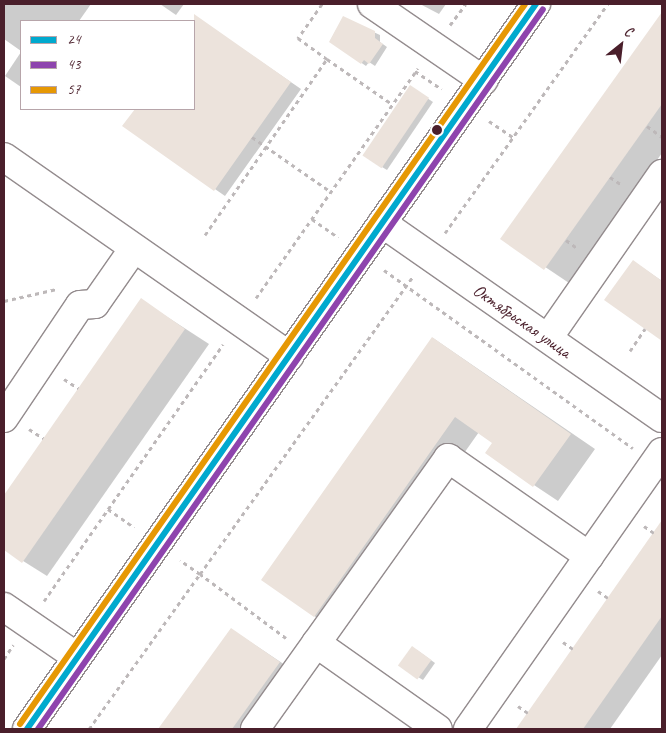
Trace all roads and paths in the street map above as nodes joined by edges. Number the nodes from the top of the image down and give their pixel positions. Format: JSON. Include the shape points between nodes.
{"nodes":[{"id":1,"x":322,"y":4,"type":"edge"},
{"id":2,"x":372,"y":4,"type":"edge"},
{"id":3,"x":536,"y":4,"type":"edge"},
{"id":4,"x":608,"y":4,"type":"edge"},
{"id":5,"x":328,"y":59,"type":"junction"},
{"id":6,"x":483,"y":80,"type":"junction"},
{"id":7,"x":392,"y":104,"type":"dead end"},
{"id":8,"x":646,"y":126,"type":"dead end"},
{"id":9,"x":252,"y":137,"type":"dead end"},
{"id":10,"x":662,"y":137,"type":"edge"},
{"id":11,"x":266,"y":146,"type":"junction"},
{"id":12,"x":4,"y":157,"type":"edge"},
{"id":13,"x":662,"y":174,"type":"edge"},
{"id":14,"x":331,"y":192,"type":"dead end"},
{"id":15,"x":312,"y":219,"type":"dead end"},
{"id":16,"x":382,"y":223,"type":"junction"},
{"id":17,"x":204,"y":235,"type":"dead end"},
{"id":18,"x":134,"y":248,"type":"junction"},
{"id":19,"x":361,"y":254,"type":"junction"},
{"id":20,"x":428,"y":256,"type":"junction"},
{"id":21,"x":406,"y":287,"type":"junction"},
{"id":22,"x":645,"y":329,"type":"dead end"},
{"id":23,"x":548,"y":338,"type":"junction"},
{"id":24,"x":630,"y":351,"type":"dead end"},
{"id":25,"x":289,"y":356,"type":"junction"},
{"id":26,"x":4,"y":418,"type":"edge"},
{"id":27,"x":662,"y":418,"type":"edge"},
{"id":28,"x":658,"y":458,"type":"edge"},
{"id":29,"x":108,"y":509,"type":"dead end"},
{"id":30,"x":157,"y":544,"type":"junction"},
{"id":31,"x":589,"y":556,"type":"junction"},
{"id":32,"x":200,"y":574,"type":"junction"},
{"id":33,"x":4,"y":607,"type":"edge"},
{"id":34,"x":312,"y":649,"type":"junction"},
{"id":35,"x":77,"y":658,"type":"junction"},
{"id":36,"x":27,"y":729,"type":"edge"},
{"id":37,"x":89,"y":729,"type":"edge"},
{"id":38,"x":255,"y":729,"type":"edge"},
{"id":39,"x":438,"y":729,"type":"edge"},
{"id":40,"x":468,"y":729,"type":"edge"}],
"edges":[{"from":1,"to":5,"type":"path","via":[[298,38]]},
{"from":2,"to":6,"type":"main road"},
{"from":3,"to":6,"type":"main road"},
{"from":4,"to":20,"type":"path"},
{"from":5,"to":7,"type":"path"},
{"from":5,"to":11,"type":"path"},
{"from":6,"to":16,"type":"main road"},
{"from":8,"to":10,"type":"path"},
{"from":9,"to":11,"type":"path"},
{"from":11,"to":14,"type":"path"},
{"from":11,"to":17,"type":"path"},
{"from":12,"to":18,"type":"main road"},
{"from":13,"to":23,"type":"main road"},
{"from":15,"to":19,"type":"path"},
{"from":16,"to":19,"type":"main road"},
{"from":16,"to":20,"type":"main road","name":"Октябрьская улица"},
{"from":18,"to":25,"type":"main road"},
{"from":18,"to":26,"type":"main road","via":[[95,304],[80,305]]},
{"from":19,"to":21,"type":"path"},
{"from":19,"to":25,"type":"main road"},
{"from":20,"to":21,"type":"path"},
{"from":20,"to":23,"type":"main road","name":"Октябрьская улица"},
{"from":21,"to":28,"type":"path"},
{"from":21,"to":32,"type":"path"},
{"from":22,"to":24,"type":"path"},
{"from":23,"to":27,"type":"main road","name":"Октябрьская улица"},
{"from":25,"to":30,"type":"main road"},
{"from":28,"to":31,"type":"main road"},
{"from":29,"to":30,"type":"path"},
{"from":30,"to":32,"type":"path"},
{"from":30,"to":35,"type":"main road"},
{"from":31,"to":34,"type":"main road","via":[[448,458]]},
{"from":31,"to":40,"type":"main road"},
{"from":32,"to":34,"type":"path"},
{"from":32,"to":37,"type":"path"},
{"from":33,"to":35,"type":"main road"},
{"from":34,"to":38,"type":"main road"},
{"from":34,"to":39,"type":"main road"},
{"from":35,"to":36,"type":"main road"}]}
